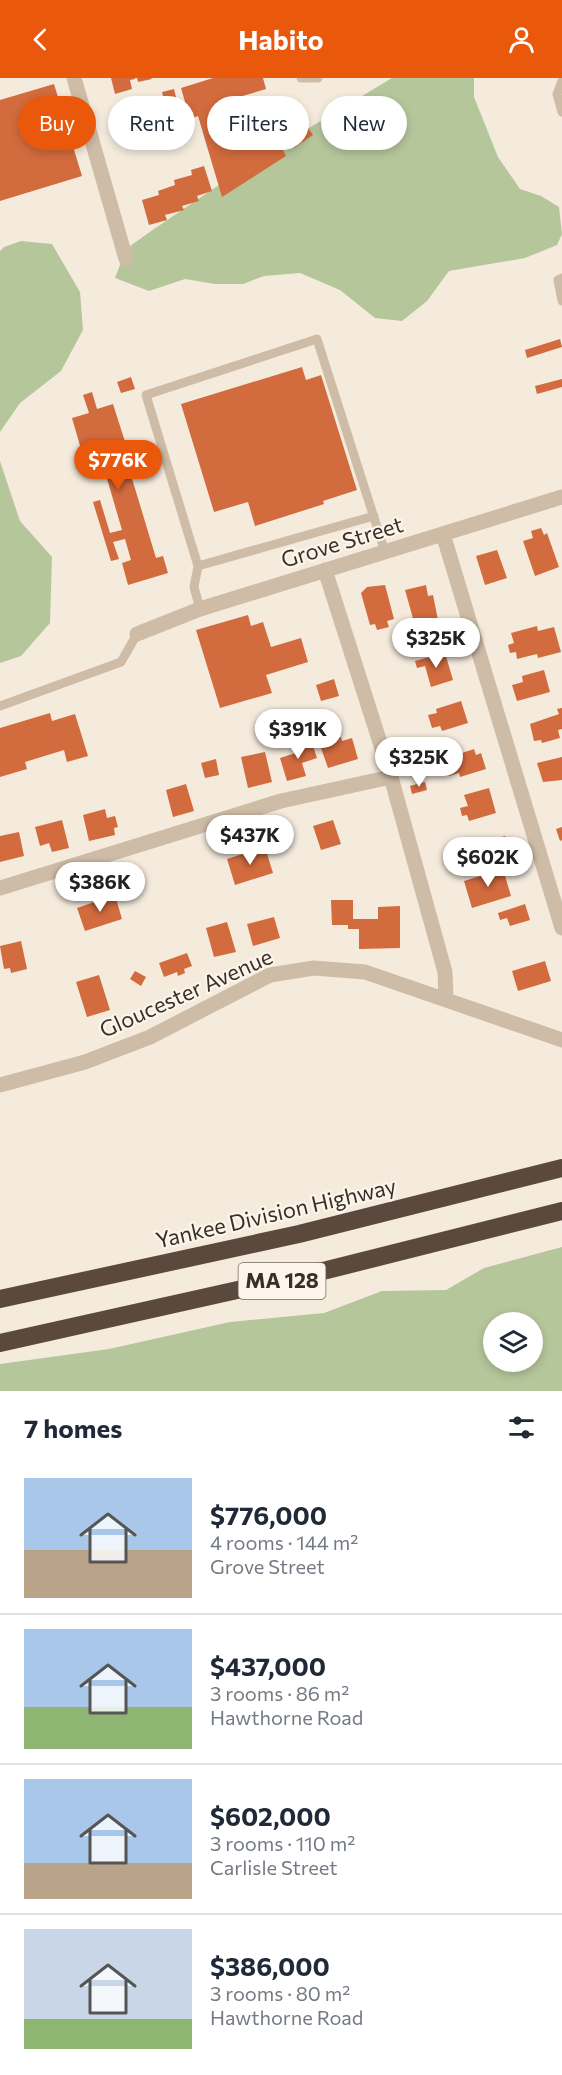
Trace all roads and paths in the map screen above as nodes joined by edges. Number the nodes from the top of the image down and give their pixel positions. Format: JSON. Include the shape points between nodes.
{"nodes":[{"id":1,"x":74,"y":78,"type":"edge"},
{"id":2,"x":301,"y":78,"type":"edge"},
{"id":3,"x":318,"y":78,"type":"edge"},
{"id":4,"x":562,"y":81,"type":"edge"},
{"id":5,"x":562,"y":112,"type":"edge"},
{"id":6,"x":126,"y":259,"type":"dead end"},
{"id":7,"x":562,"y":278,"type":"edge"},
{"id":8,"x":562,"y":301,"type":"edge"},
{"id":9,"x":562,"y":497,"type":"edge"},
{"id":10,"x":374,"y":516,"type":"junction"},
{"id":11,"x":443,"y":534,"type":"junction"},
{"id":12,"x":385,"y":552,"type":"junction"},
{"id":13,"x":198,"y":566,"type":"junction"},
{"id":14,"x":325,"y":570,"type":"junction"},
{"id":15,"x":200,"y":609,"type":"junction"},
{"id":16,"x":137,"y":634,"type":"joint"},
{"id":17,"x":0,"y":706,"type":"edge"},
{"id":18,"x":391,"y":777,"type":"junction"},
{"id":19,"x":0,"y":888,"type":"edge"},
{"id":20,"x":562,"y":928,"type":"edge"},
{"id":21,"x":446,"y":998,"type":"junction"},
{"id":22,"x":562,"y":1040,"type":"edge"},
{"id":23,"x":0,"y":1085,"type":"edge"},
{"id":24,"x":562,"y":1168,"type":"edge"},
{"id":25,"x":562,"y":1210,"type":"edge"},
{"id":26,"x":0,"y":1299,"type":"edge"},
{"id":27,"x":0,"y":1342,"type":"edge"}],
"edges":[{"from":1,"to":6,"type":"street"},
{"from":2,"to":3,"type":"lane"},
{"from":4,"to":5,"type":"lane","via":[[557,94]]},
{"from":7,"to":8,"type":"lane","via":[[558,280]]},
{"from":9,"to":11,"type":"street","name":"Grove Street"},
{"from":10,"to":12,"type":"lane"},
{"from":10,"to":13,"type":"lane"},
{"from":10,"to":13,"type":"lane","via":[[317,339],[146,395]]},
{"from":11,"to":12,"type":"street","name":"Grove Street"},
{"from":11,"to":20,"type":"street"},
{"from":12,"to":14,"type":"street","name":"Grove Street"},
{"from":13,"to":15,"type":"lane","via":[[194,587]]},
{"from":14,"to":15,"type":"street","name":"Grove Street"},
{"from":14,"to":18,"type":"street"},
{"from":15,"to":16,"type":"street","name":"Grove Street"},
{"from":16,"to":17,"type":"lane","via":[[122,662]]},
{"from":18,"to":19,"type":"street","via":[[281,801]]},
{"from":18,"to":21,"type":"street","via":[[445,972]]},
{"from":21,"to":22,"type":"street","name":"Gloucester Avenue"},
{"from":21,"to":23,"type":"street","name":"Gloucester Avenue","via":[[365,972],[336,968],[294,970],[270,975],[150,1037],[85,1062]]},
{"from":24,"to":26,"type":"highway","name":"Yankee Division Highway","number":"MA 128","via":[[277,1239]]},
{"from":25,"to":27,"type":"highway","number":"MA 128","via":[[282,1281]]}]}
